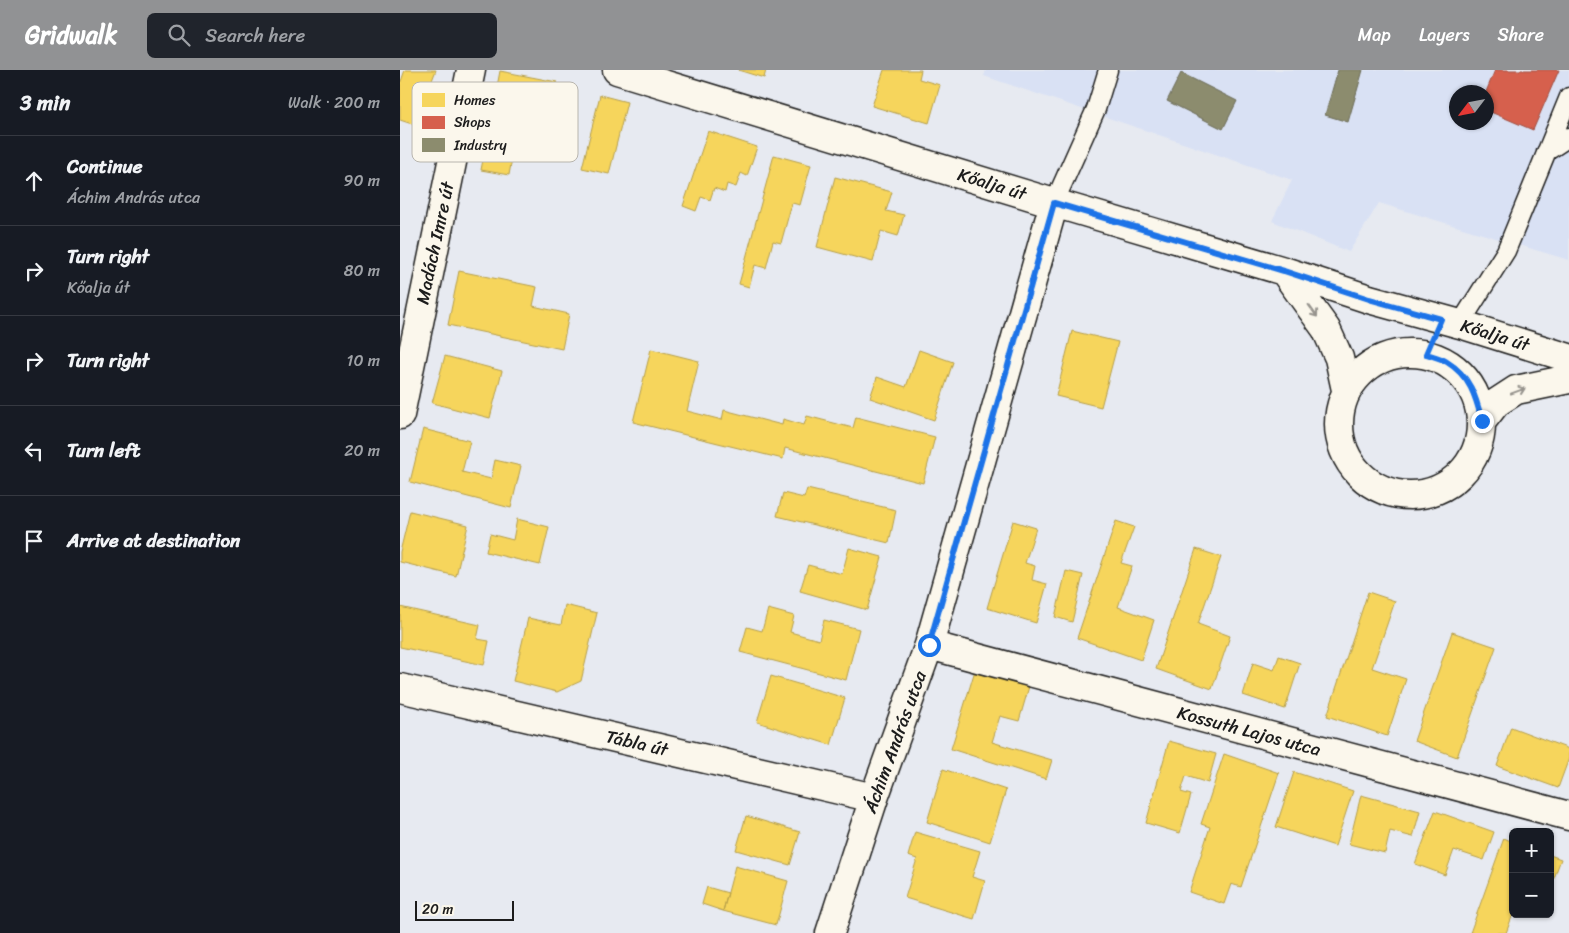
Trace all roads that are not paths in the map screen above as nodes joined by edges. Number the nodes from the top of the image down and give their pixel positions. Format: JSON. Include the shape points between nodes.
{"nodes":[{"id":1,"x":617,"y":70,"type":"edge"},
{"id":2,"x":1108,"y":70,"type":"edge"},
{"id":3,"x":1569,"y":97,"type":"edge"},
{"id":4,"x":1569,"y":137,"type":"edge"},
{"id":5,"x":1546,"y":152,"type":"junction"},
{"id":6,"x":452,"y":162,"type":"edge"},
{"id":7,"x":1054,"y":203,"type":"junction"},
{"id":8,"x":1284,"y":271,"type":"junction"},
{"id":9,"x":1450,"y":321,"type":"junction"},
{"id":10,"x":1426,"y":354,"type":"junction"},
{"id":11,"x":1569,"y":358,"type":"edge"},
{"id":12,"x":1569,"y":379,"type":"edge"},
{"id":13,"x":1346,"y":390,"type":"junction"},
{"id":14,"x":400,"y":415,"type":"edge"},
{"id":15,"x":1482,"y":421,"type":"junction"},
{"id":16,"x":929,"y":645,"type":"junction"},
{"id":17,"x":400,"y":688,"type":"edge"},
{"id":18,"x":874,"y":798,"type":"junction"},
{"id":19,"x":1569,"y":816,"type":"edge"},
{"id":20,"x":830,"y":933,"type":"edge"}],
"edges":[{"from":1,"to":7,"type":"street","name":"Kőalja út"},
{"from":2,"to":7,"type":"lane","via":[[1096,108]]},
{"from":3,"to":5,"type":"lane"},
{"from":4,"to":5,"type":"lane"},
{"from":5,"to":9,"type":"lane","via":[[1506,251]]},
{"from":6,"to":14,"type":"street","name":"Madách Imre út"},
{"from":7,"to":8,"type":"street","name":"Kőalja út"},
{"from":7,"to":16,"type":"street","name":"Áchim András utca"},
{"from":8,"to":9,"type":"street","name":"Kőalja út"},
{"from":8,"to":13,"type":"street","one_way":true,"via":[[1326,329],[1339,358]]},
{"from":9,"to":10,"type":"street"},
{"from":9,"to":11,"type":"street","name":"Kőalja út"},
{"from":10,"to":13,"type":"street","via":[[1402,352],[1380,358],[1360,371]]},
{"from":10,"to":15,"type":"street","via":[[1447,362],[1465,378],[1477,398]]},
{"from":15,"to":12,"type":"street","one_way":true,"via":[[1496,403],[1516,390]]},
{"from":13,"to":15,"type":"street","via":[[1339,412],[1339,436],[1347,458],[1362,477],[1382,490],[1405,496],[1430,493],[1451,482],[1468,466],[1479,444]]},
{"from":16,"to":18,"type":"street","name":"Áchim András utca"},
{"from":16,"to":19,"type":"street","name":"Kossuth Lajos utca"},
{"from":17,"to":18,"type":"street","name":"Tábla út"},
{"from":18,"to":20,"type":"street","name":"Áchim András utca"}]}
